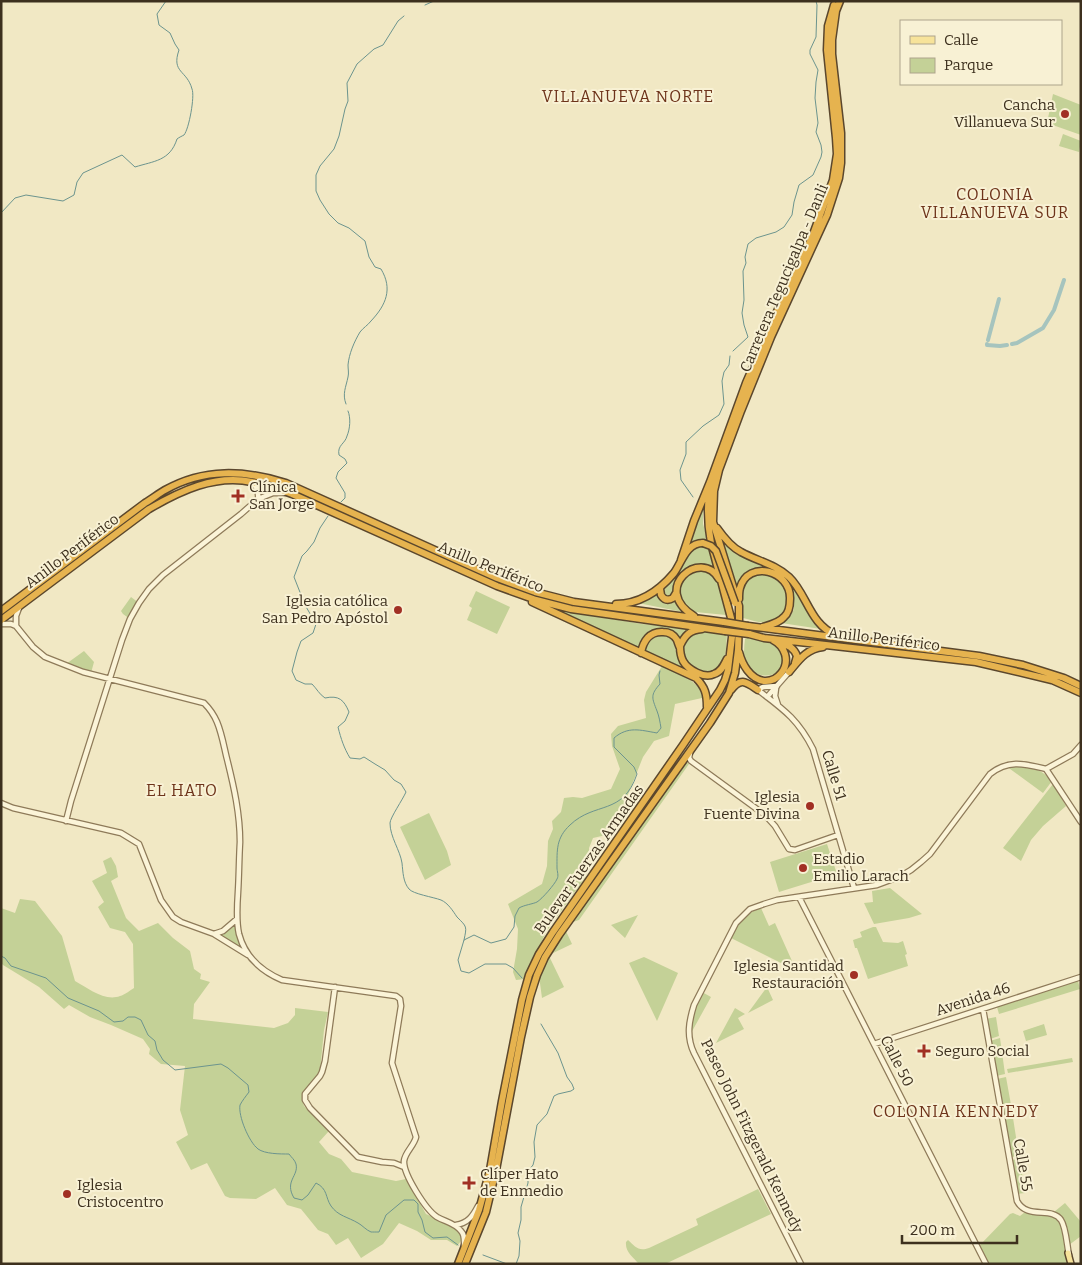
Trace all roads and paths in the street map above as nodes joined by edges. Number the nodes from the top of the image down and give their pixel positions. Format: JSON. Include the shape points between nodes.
{"nodes":[{"id":1,"x":835,"y":1,"type":"edge"},
{"id":2,"x":840,"y":1,"type":"edge"},
{"id":3,"x":251,"y":481,"type":"junction"},
{"id":4,"x":710,"y":482,"type":"junction"},
{"id":5,"x":292,"y":494,"type":"junction"},
{"id":6,"x":258,"y":499,"type":"junction"},
{"id":7,"x":713,"y":522,"type":"junction"},
{"id":8,"x":681,"y":560,"type":"junction"},
{"id":9,"x":497,"y":586,"type":"junction"},
{"id":10,"x":661,"y":586,"type":"junction"},
{"id":11,"x":724,"y":588,"type":"junction"},
{"id":12,"x":676,"y":593,"type":"junction"},
{"id":13,"x":598,"y":605,"type":"junction"},
{"id":14,"x":737,"y":605,"type":"junction"},
{"id":15,"x":19,"y":607,"type":"junction"},
{"id":16,"x":1,"y":611,"type":"edge"},
{"id":17,"x":697,"y":618,"type":"junction"},
{"id":18,"x":1,"y":622,"type":"edge"},
{"id":19,"x":16,"y":626,"type":"junction"},
{"id":20,"x":712,"y":628,"type":"junction"},
{"id":21,"x":762,"y":628,"type":"junction"},
{"id":22,"x":764,"y":638,"type":"junction"},
{"id":23,"x":847,"y":639,"type":"junction"},
{"id":24,"x":776,"y":642,"type":"junction"},
{"id":25,"x":832,"y":645,"type":"junction"},
{"id":26,"x":730,"y":649,"type":"junction"},
{"id":27,"x":680,"y":650,"type":"junction"},
{"id":28,"x":738,"y":650,"type":"junction"},
{"id":29,"x":641,"y":653,"type":"junction"},
{"id":30,"x":789,"y":672,"type":"junction"},
{"id":31,"x":110,"y":679,"type":"junction"},
{"id":32,"x":777,"y":686,"type":"junction"},
{"id":33,"x":1081,"y":686,"type":"edge"},
{"id":34,"x":758,"y":690,"type":"junction"},
{"id":35,"x":729,"y":692,"type":"junction"},
{"id":36,"x":1081,"y":693,"type":"edge"},
{"id":37,"x":767,"y":697,"type":"junction"},
{"id":38,"x":779,"y":706,"type":"junction"},
{"id":39,"x":707,"y":708,"type":"junction"},
{"id":40,"x":1081,"y":745,"type":"edge"},
{"id":41,"x":690,"y":753,"type":"junction"},
{"id":42,"x":1046,"y":769,"type":"junction"},
{"id":43,"x":1,"y":803,"type":"edge"},
{"id":44,"x":66,"y":820,"type":"junction"},
{"id":45,"x":1081,"y":822,"type":"edge"},
{"id":46,"x":838,"y":836,"type":"junction"},
{"id":47,"x":854,"y":888,"type":"junction"},
{"id":48,"x":799,"y":897,"type":"junction"},
{"id":49,"x":237,"y":919,"type":"junction"},
{"id":50,"x":214,"y":934,"type":"junction"},
{"id":51,"x":249,"y":955,"type":"junction"},
{"id":52,"x":1081,"y":977,"type":"edge"},
{"id":53,"x":335,"y":987,"type":"junction"},
{"id":54,"x":983,"y":1009,"type":"junction"},
{"id":55,"x":874,"y":1044,"type":"junction"},
{"id":56,"x":407,"y":1153,"type":"junction"},
{"id":57,"x":394,"y":1162,"type":"junction"},
{"id":58,"x":404,"y":1167,"type":"junction"},
{"id":59,"x":484,"y":1194,"type":"junction"},
{"id":60,"x":456,"y":1225,"type":"junction"},
{"id":61,"x":464,"y":1251,"type":"junction"},
{"id":62,"x":1068,"y":1253,"type":"joint"},
{"id":63,"x":458,"y":1264,"type":"edge"},
{"id":64,"x":465,"y":1264,"type":"edge"},
{"id":65,"x":801,"y":1264,"type":"edge"},
{"id":66,"x":986,"y":1264,"type":"edge"},
{"id":67,"x":1071,"y":1264,"type":"edge"}],
"edges":[{"from":1,"to":4,"type":"highway","name":"Carretera Tegucigalpa - Danli","via":[[827,38],[837,154],[833,180],[812,237],[746,383]]},
{"from":2,"to":7,"type":"highway","name":"Carretera Tegucigalpa - Danli","via":[[832,40],[842,152],[839,178],[827,215],[741,411],[720,470],[713,500]]},
{"from":3,"to":5,"type":"highway","name":"Anillo Periférico"},
{"from":3,"to":6,"type":"street","via":[[257,488]]},
{"from":3,"to":15,"type":"highway","name":"Anillo Periférico","via":[[211,482],[172,495]]},
{"from":4,"to":8,"type":"highway"},
{"from":4,"to":11,"type":"highway","name":"Bulevar Fuerzas Armadas","via":[[707,522]]},
{"from":5,"to":6,"type":"street","via":[[273,493]]},
{"from":5,"to":9,"type":"highway","name":"Anillo Periférico"},
{"from":6,"to":31,"type":"street","via":[[149,589],[130,619]]},
{"from":7,"to":14,"type":"highway"},
{"from":7,"to":23,"type":"highway","via":[[735,548],[776,567],[789,577],[818,624]]},
{"from":8,"to":10,"type":"highway"},
{"from":8,"to":14,"type":"highway","bridge":true,"via":[[693,545],[711,546],[716,551]]},
{"from":9,"to":20,"type":"highway","name":"Anillo Periférico","via":[[572,608]]},
{"from":9,"to":29,"type":"highway"},
{"from":10,"to":12,"type":"highway","via":[[660,595],[665,599],[674,598]]},
{"from":10,"to":13,"type":"highway","via":[[634,602]]},
{"from":11,"to":12,"type":"highway","via":[[717,575],[700,568],[684,574]]},
{"from":11,"to":26,"type":"highway","name":"Bulevar Fuerzas Armadas","via":[[731,618]]},
{"from":12,"to":17,"type":"highway","via":[[682,607]]},
{"from":13,"to":16,"type":"highway","name":"Anillo Periférico","via":[[535,592],[497,578],[286,483],[258,475],[224,473],[181,482],[165,490]]},
{"from":13,"to":17,"type":"highway","name":"Anillo Periférico"},
{"from":14,"to":21,"type":"highway","via":[[739,589],[749,575],[764,570],[782,578],[790,595],[790,606],[786,616]]},
{"from":14,"to":28,"type":"highway","name":"Bulevar Fuerzas Armadas"},
{"from":15,"to":18,"type":"highway","name":"Anillo Periférico"},
{"from":15,"to":19,"type":"street"},
{"from":17,"to":21,"type":"highway","name":"Anillo Periférico","bridge":true},
{"from":18,"to":19,"type":"street"},
{"from":19,"to":31,"type":"street","via":[[33,648],[45,657]]},
{"from":20,"to":22,"type":"highway","name":"Anillo Periférico","bridge":true},
{"from":20,"to":27,"type":"highway","via":[[687,633]]},
{"from":21,"to":23,"type":"highway","name":"Anillo Periférico"},
{"from":22,"to":24,"type":"highway"},
{"from":22,"to":25,"type":"highway","name":"Anillo Periférico"},
{"from":23,"to":33,"type":"highway","name":"Anillo Periférico","via":[[979,656],[1023,665]]},
{"from":24,"to":28,"type":"highway","via":[[783,649],[786,665],[779,676],[770,680],[764,681],[752,675]]},
{"from":24,"to":30,"type":"highway","via":[[791,646],[795,652],[796,659]]},
{"from":25,"to":30,"type":"highway","via":[[806,653]]},
{"from":25,"to":36,"type":"highway","name":"Anillo Periférico","via":[[976,662],[1052,680]]},
{"from":26,"to":27,"type":"highway","via":[[722,668],[714,675],[706,676],[686,665]]},
{"from":26,"to":39,"type":"highway","name":"Bulevar Fuerzas Armadas","via":[[728,670],[720,690]]},
{"from":27,"to":29,"type":"highway","via":[[672,635],[658,632],[645,641]]},
{"from":28,"to":35,"type":"highway","name":"Bulevar Fuerzas Armadas"},
{"from":29,"to":39,"type":"highway","via":[[696,678],[707,694]]},
{"from":30,"to":32,"type":"street"},
{"from":31,"to":44,"type":"street"},
{"from":31,"to":49,"type":"street","via":[[204,703],[218,723],[238,804]]},
{"from":32,"to":34,"type":"street"},
{"from":32,"to":37,"type":"street"},
{"from":32,"to":38,"type":"street","via":[[775,696]]},
{"from":34,"to":35,"type":"highway","via":[[742,681]]},
{"from":34,"to":37,"type":"street","name":"Calle 51"},
{"from":35,"to":41,"type":"highway","name":"Bulevar Fuerzas Armadas"},
{"from":37,"to":38,"type":"street","name":"Calle 51"},
{"from":38,"to":46,"type":"street","name":"Calle 51","via":[[800,727],[813,749]]},
{"from":39,"to":59,"type":"highway","name":"Bulevar Fuerzas Armadas","via":[[553,932],[529,975]]},
{"from":40,"to":42,"type":"street","via":[[1073,754]]},
{"from":41,"to":46,"type":"street","via":[[691,762],[765,815],[788,848],[794,850]]},
{"from":41,"to":64,"type":"highway","name":"Bulevar Fuerzas Armadas","via":[[558,935],[537,975],[521,1037],[486,1212]]},
{"from":42,"to":45,"type":"street"},
{"from":42,"to":47,"type":"street","name":"Paseo John Fitzgerald Kennedy","via":[[1018,764],[996,769],[921,862],[892,880]]},
{"from":43,"to":44,"type":"street"},
{"from":44,"to":50,"type":"street","via":[[121,833],[139,844],[161,900],[170,913],[181,922]]},
{"from":46,"to":47,"type":"street","name":"Calle 51"},
{"from":47,"to":48,"type":"street","name":"Paseo John Fitzgerald Kennedy"},
{"from":48,"to":55,"type":"street","name":"Calle 50"},
{"from":48,"to":65,"type":"street","name":"Paseo John Fitzgerald Kennedy","via":[[764,904],[750,910],[736,923],[694,1004],[689,1030],[692,1049]]},
{"from":49,"to":50,"type":"street"},
{"from":49,"to":51,"type":"street"},
{"from":50,"to":51,"type":"street"},
{"from":51,"to":53,"type":"street","via":[[269,975],[282,980]]},
{"from":52,"to":54,"type":"street","name":"Avenida 46"},
{"from":53,"to":56,"type":"street","via":[[400,999],[392,1062],[416,1137]]},
{"from":53,"to":57,"type":"street","via":[[325,1061],[320,1076],[305,1094],[305,1100],[358,1157]]},
{"from":54,"to":55,"type":"street","name":"Avenida 46"},
{"from":54,"to":62,"type":"street","name":"Calle 55","via":[[1017,1201],[1025,1210],[1059,1217]]},
{"from":55,"to":66,"type":"street","name":"Calle 50"},
{"from":56,"to":57,"type":"street"},
{"from":56,"to":58,"type":"street"},
{"from":57,"to":58,"type":"street"},
{"from":58,"to":60,"type":"street","via":[[425,1206],[437,1217]]},
{"from":59,"to":60,"type":"street","via":[[473,1215]]},
{"from":59,"to":61,"type":"highway","name":"Bulevar Fuerzas Armadas"},
{"from":60,"to":61,"type":"street","via":[[463,1234]]},
{"from":61,"to":63,"type":"highway","name":"Bulevar Fuerzas Armadas"},
{"from":62,"to":67,"type":"main road"}]}
